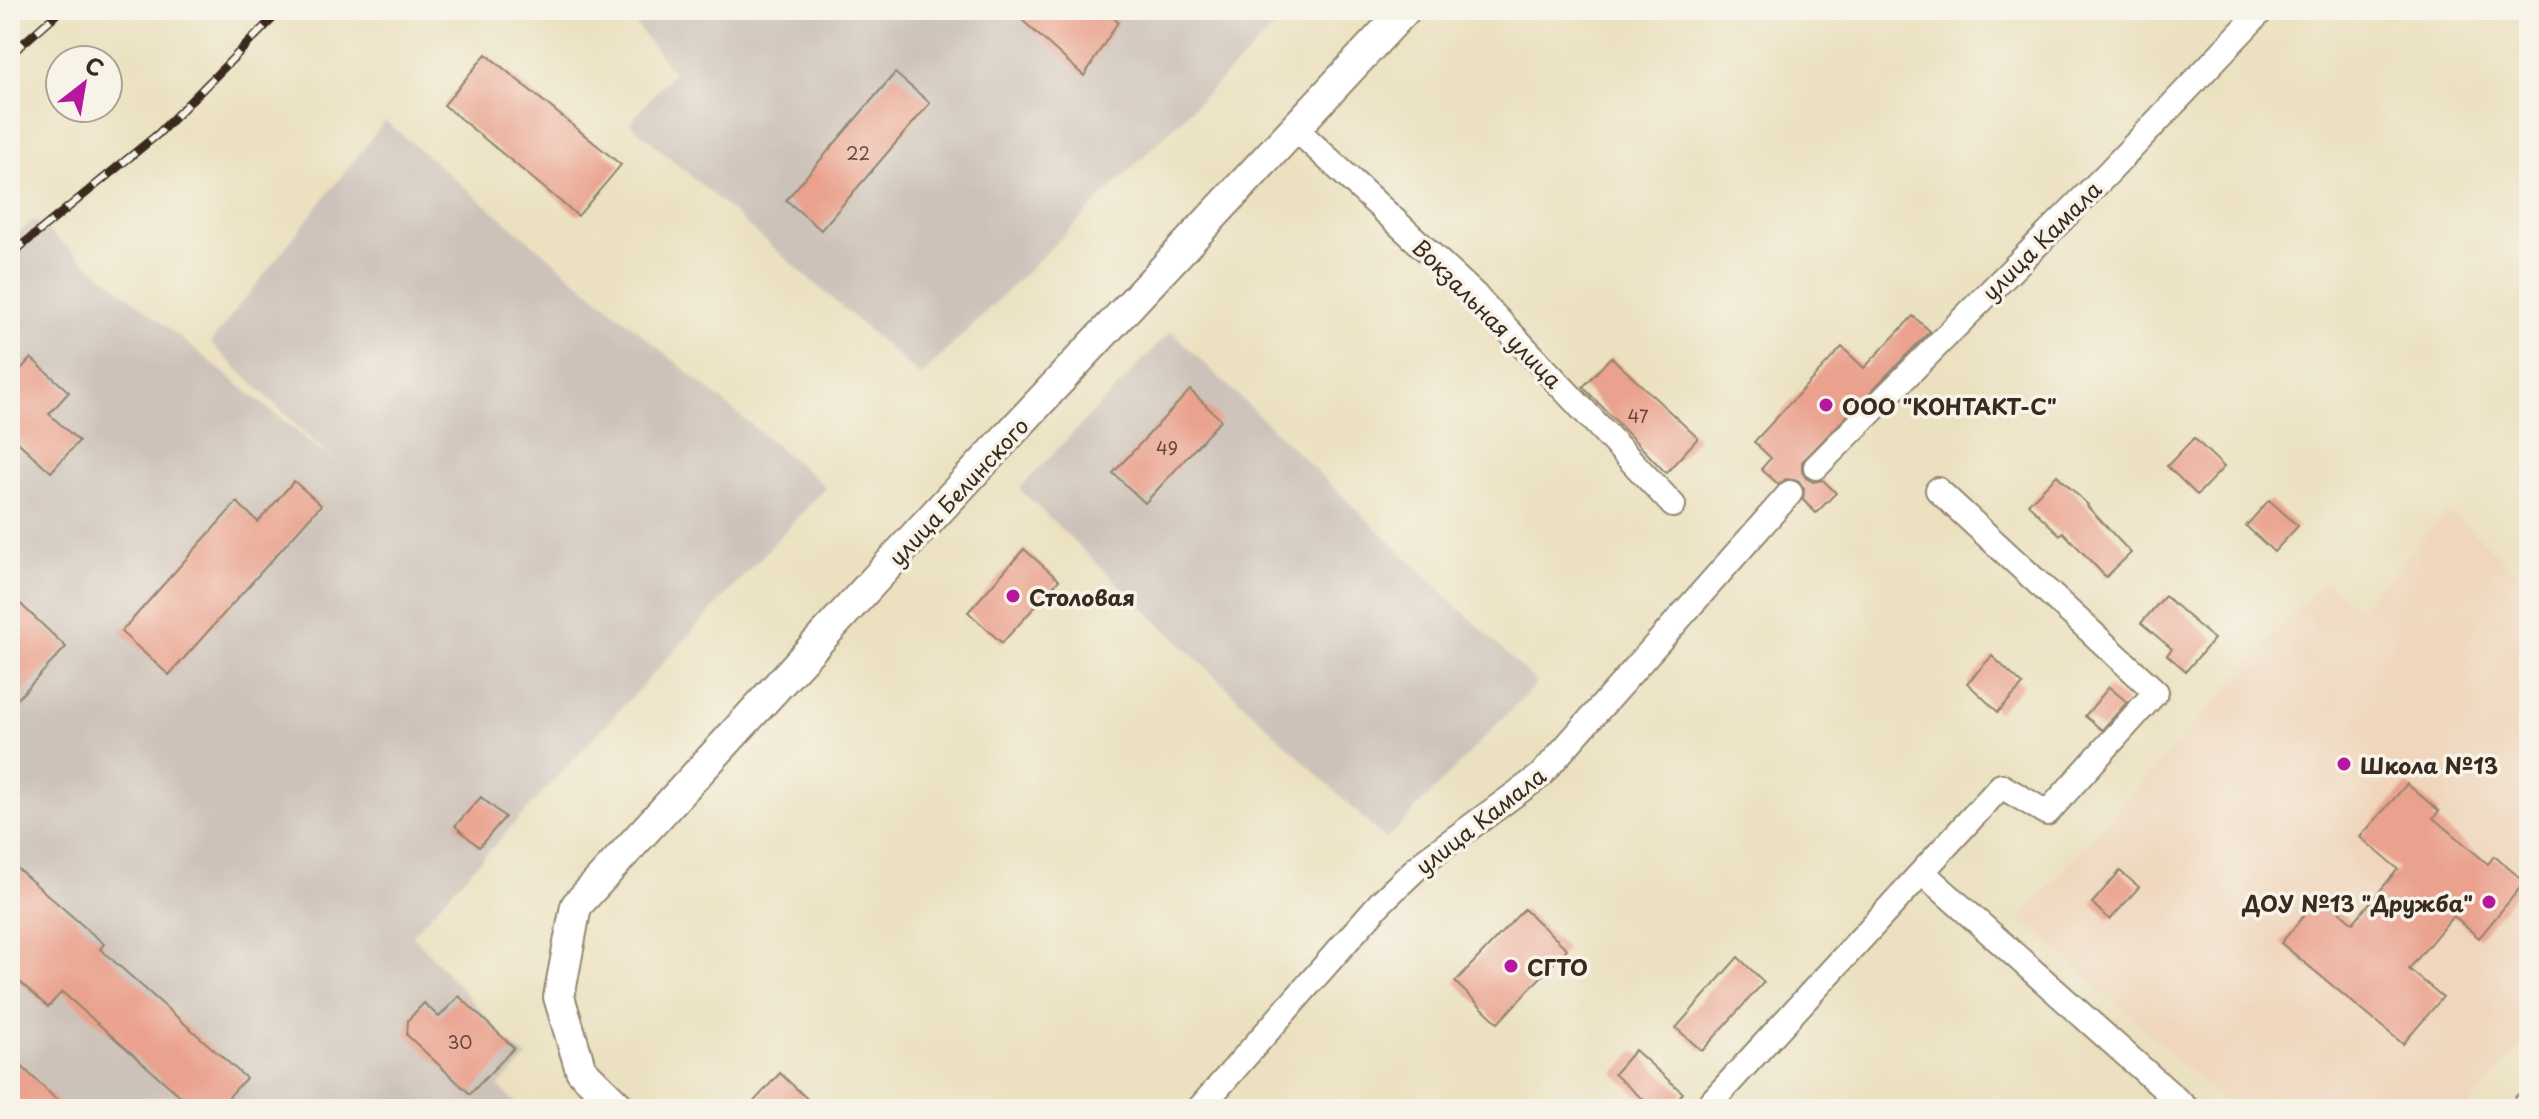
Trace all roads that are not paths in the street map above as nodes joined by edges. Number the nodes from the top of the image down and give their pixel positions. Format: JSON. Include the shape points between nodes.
{"nodes":[{"id":1,"x":1405,"y":10,"type":"edge"},
{"id":2,"x":2262,"y":10,"type":"edge"},
{"id":3,"x":1296,"y":129,"type":"junction"},
{"id":4,"x":1816,"y":467,"type":"dead end"},
{"id":5,"x":1938,"y":490,"type":"dead end"},
{"id":6,"x":1790,"y":493,"type":"dead end"},
{"id":7,"x":1673,"y":505,"type":"dead end"},
{"id":8,"x":1922,"y":872,"type":"junction"},
{"id":9,"x":621,"y":1109,"type":"edge"},
{"id":10,"x":1199,"y":1109,"type":"edge"},
{"id":11,"x":1705,"y":1109,"type":"edge"},
{"id":12,"x":2187,"y":1109,"type":"edge"}],
"edges":[{"from":1,"to":3,"type":"street","name":"улица Белинского"},
{"from":2,"to":4,"type":"street","name":"улица Камала"},
{"from":3,"to":7,"type":"street","name":"Вокзальная улица","via":[[1475,295]]},
{"from":3,"to":9,"type":"street","name":"улица Белинского","via":[[576,906],[559,997],[581,1070]]},
{"from":5,"to":8,"type":"street","via":[[2156,692],[2047,813],[2001,786]]},
{"from":6,"to":10,"type":"street","name":"улица Камала","via":[[1540,776],[1424,861],[1381,902]]},
{"from":8,"to":11,"type":"street"},
{"from":8,"to":12,"type":"street"}]}
